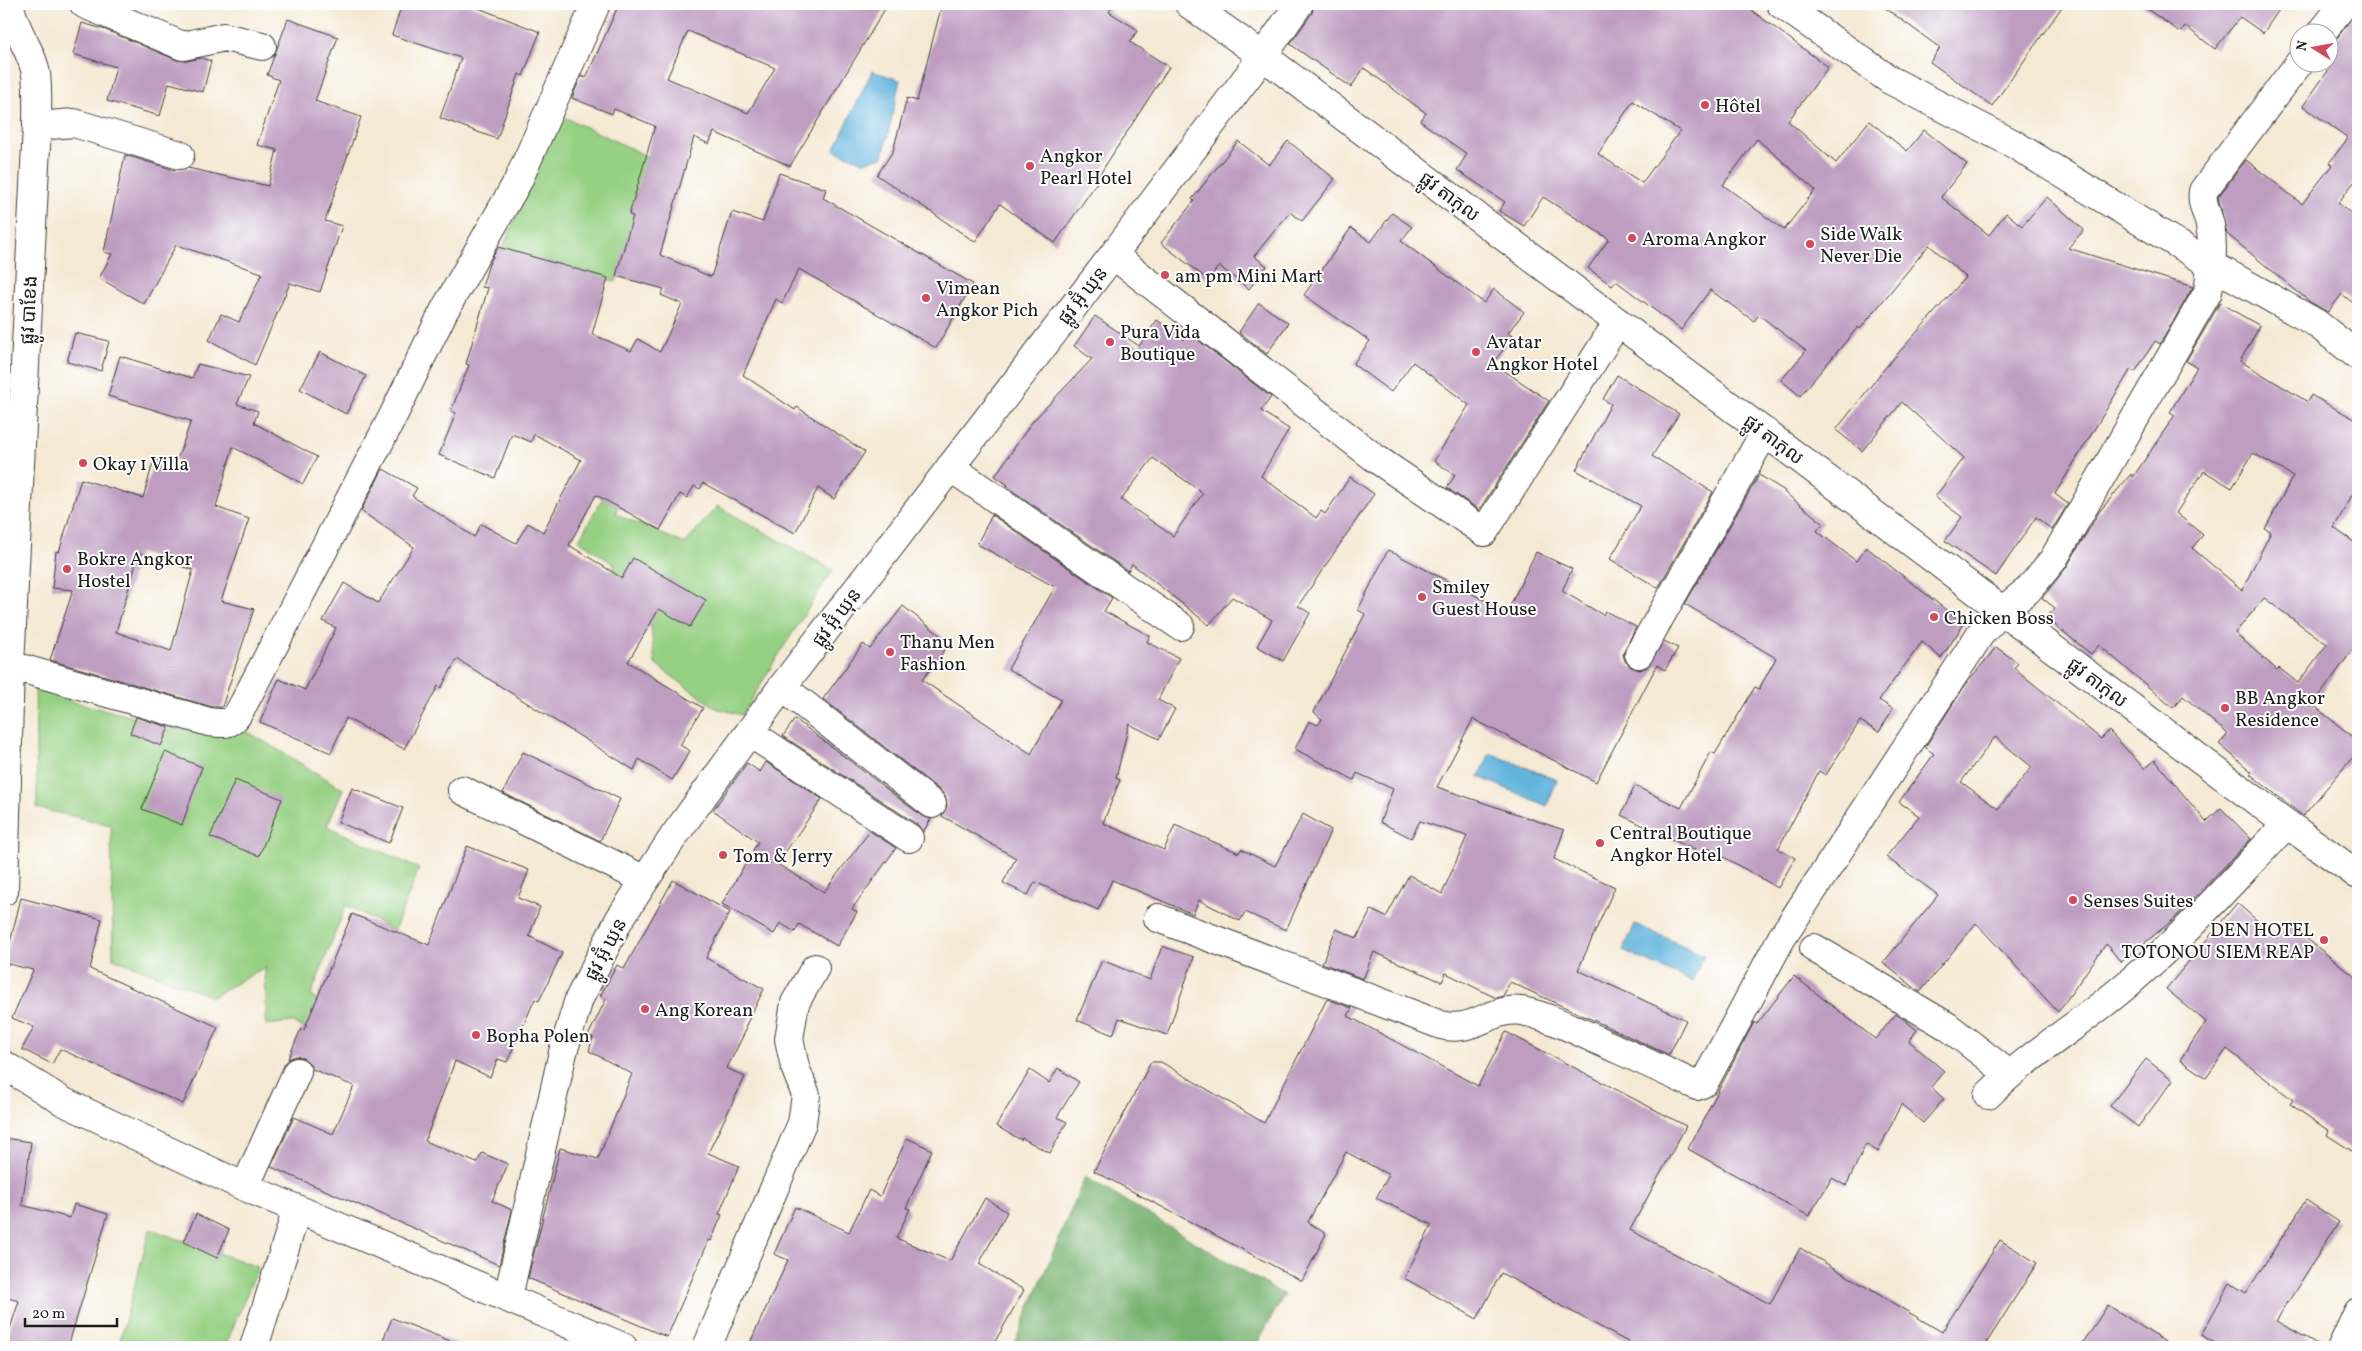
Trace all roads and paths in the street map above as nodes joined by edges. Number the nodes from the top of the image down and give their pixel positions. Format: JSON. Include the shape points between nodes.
{"nodes":[{"id":1,"x":84,"y":4,"type":"edge"},
{"id":2,"x":596,"y":4,"type":"edge"},
{"id":3,"x":1189,"y":4,"type":"edge"},
{"id":4,"x":1299,"y":4,"type":"edge"},
{"id":5,"x":1781,"y":4,"type":"edge"},
{"id":6,"x":2344,"y":4,"type":"edge"},
{"id":7,"x":8,"y":13,"type":"edge"},
{"id":8,"x":2330,"y":22,"type":"edge"},
{"id":9,"x":262,"y":46,"type":"dead end"},
{"id":10,"x":1263,"y":56,"type":"junction"},
{"id":11,"x":2292,"y":72,"type":"edge"},
{"id":12,"x":37,"y":126,"type":"junction"},
{"id":13,"x":180,"y":155,"type":"dead end"},
{"id":14,"x":1113,"y":255,"type":"junction"},
{"id":15,"x":2212,"y":258,"type":"junction"},
{"id":16,"x":1618,"y":322,"type":"junction"},
{"id":17,"x":2358,"y":356,"type":"edge"},
{"id":18,"x":1765,"y":432,"type":"junction"},
{"id":19,"x":950,"y":467,"type":"junction"},
{"id":20,"x":2002,"y":610,"type":"junction"},
{"id":21,"x":1180,"y":626,"type":"dead end"},
{"id":22,"x":1638,"y":654,"type":"dead end"},
{"id":23,"x":10,"y":665,"type":"junction"},
{"id":24,"x":782,"y":688,"type":"junction"},
{"id":25,"x":750,"y":733,"type":"junction"},
{"id":26,"x":462,"y":790,"type":"dead end"},
{"id":27,"x":932,"y":804,"type":"dead end"},
{"id":28,"x":2286,"y":824,"type":"junction"},
{"id":29,"x":909,"y":838,"type":"dead end"},
{"id":30,"x":2358,"y":875,"type":"edge"},
{"id":31,"x":645,"y":880,"type":"junction"},
{"id":32,"x":4,"y":892,"type":"edge"},
{"id":33,"x":1158,"y":918,"type":"dead end"},
{"id":34,"x":1814,"y":948,"type":"dead end"},
{"id":35,"x":815,"y":968,"type":"dead end"},
{"id":36,"x":4,"y":1065,"type":"edge"},
{"id":37,"x":297,"y":1072,"type":"dead end"},
{"id":38,"x":2009,"y":1074,"type":"junction"},
{"id":39,"x":1988,"y":1095,"type":"dead end"},
{"id":40,"x":245,"y":1187,"type":"junction"},
{"id":41,"x":297,"y":1209,"type":"junction"},
{"id":42,"x":508,"y":1297,"type":"junction"},
{"id":43,"x":2358,"y":1312,"type":"edge"},
{"id":44,"x":254,"y":1347,"type":"edge"},
{"id":45,"x":623,"y":1347,"type":"edge"},
{"id":46,"x":707,"y":1347,"type":"edge"},
{"id":47,"x":2342,"y":1347,"type":"edge"}],
"edges":[{"from":1,"to":9,"type":"street","via":[[183,46],[224,37]]},
{"from":2,"to":23,"type":"street","via":[[518,181],[444,311],[246,702],[232,721],[226,724],[209,722]]},
{"from":3,"to":10,"type":"street","name":"ផ្លូវ តាភុល"},
{"from":4,"to":10,"type":"street","name":"ផ្លូវ អ៊ុំ ឃុន"},
{"from":5,"to":15,"type":"street","via":[[1890,80],[2012,144]]},
{"from":6,"to":8,"type":"street"},
{"from":7,"to":12,"type":"street","name":"ផ្លូវ បាខែង","via":[[28,49],[36,74]]},
{"from":10,"to":14,"type":"street","name":"ផ្លូវ អ៊ុំ ឃុន"},
{"from":10,"to":16,"type":"street","name":"ផ្លូវ តាភុល"},
{"from":11,"to":15,"type":"street","via":[[2203,191],[2202,201],[2210,224]]},
{"from":12,"to":13,"type":"street","via":[[74,123]]},
{"from":12,"to":23,"type":"street","name":"ផ្លូវ បាខែង"},
{"from":14,"to":16,"type":"street","via":[[1375,458],[1484,532]]},
{"from":14,"to":19,"type":"street","name":"ផ្លូវ អ៊ុំ ឃុន"},
{"from":15,"to":17,"type":"street","via":[[2316,323]]},
{"from":15,"to":20,"type":"street","via":[[2208,292],[2053,560],[2028,590]]},
{"from":16,"to":18,"type":"street","name":"ផ្លូវ តាភុល"},
{"from":18,"to":20,"type":"street","name":"ផ្លូវ តាភុល"},
{"from":18,"to":22,"type":"street"},
{"from":19,"to":21,"type":"street"},
{"from":19,"to":24,"type":"street","name":"ផ្លូវ អ៊ុំ ឃុន"},
{"from":20,"to":28,"type":"street","name":"ផ្លូវ តាភុល"},
{"from":20,"to":33,"type":"street","via":[[1981,633],[1782,939],[1710,1073],[1704,1083],[1697,1086],[1572,1028],[1523,1011],[1512,1010],[1466,1027],[1453,1028]]},
{"from":23,"to":32,"type":"street","name":"ផ្លូវ បាខែង"},
{"from":24,"to":25,"type":"street","name":"ផ្លូវ អ៊ុំ ឃុន"},
{"from":24,"to":27,"type":"street"},
{"from":25,"to":29,"type":"street"},
{"from":25,"to":31,"type":"street","name":"ផ្លូវ អ៊ុំ ឃុន"},
{"from":26,"to":31,"type":"street"},
{"from":28,"to":30,"type":"street","name":"ផ្លូវ តាភុល"},
{"from":28,"to":38,"type":"street","via":[[2130,982]]},
{"from":31,"to":42,"type":"street","name":"ផ្លូវ អ៊ុំ ឃុន","via":[[619,920],[579,999],[563,1052]]},
{"from":34,"to":38,"type":"street","via":[[1947,1026]]},
{"from":35,"to":46,"type":"street","via":[[795,1003],[788,1039],[806,1095],[802,1123]]},
{"from":36,"to":40,"type":"street","via":[[64,1102]]},
{"from":37,"to":40,"type":"street"},
{"from":38,"to":39,"type":"street"},
{"from":40,"to":41,"type":"street"},
{"from":41,"to":42,"type":"street"},
{"from":41,"to":44,"type":"street"},
{"from":42,"to":45,"type":"street"},
{"from":43,"to":47,"type":"street"}]}
